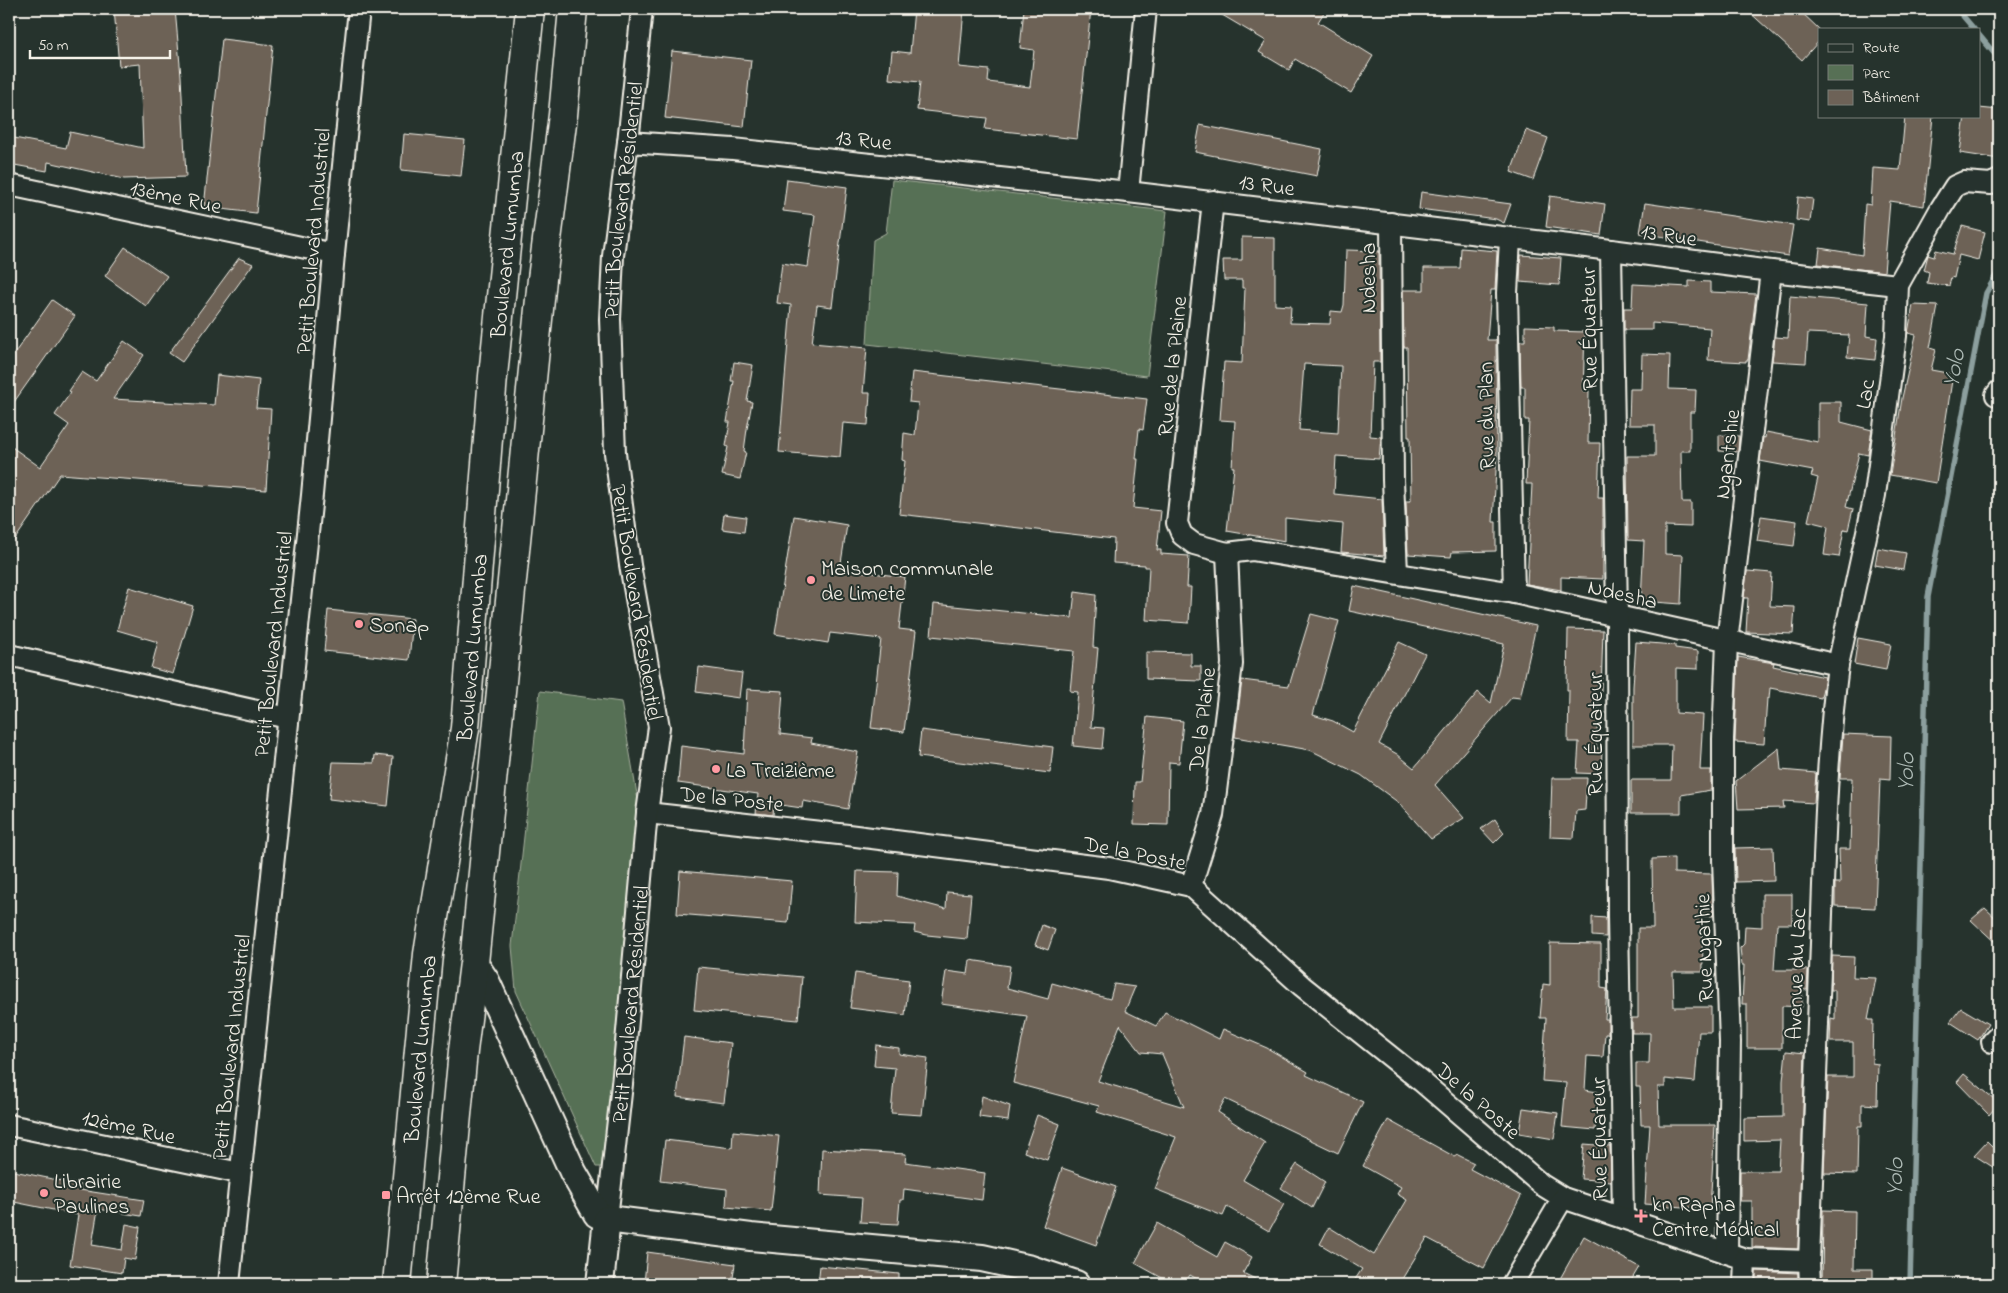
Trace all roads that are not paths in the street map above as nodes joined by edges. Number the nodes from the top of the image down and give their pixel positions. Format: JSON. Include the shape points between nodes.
{"nodes":[{"id":1,"x":359,"y":9,"type":"edge"},
{"id":2,"x":530,"y":9,"type":"edge"},
{"id":3,"x":573,"y":9,"type":"edge"},
{"id":4,"x":642,"y":9,"type":"edge"},
{"id":5,"x":1146,"y":9,"type":"edge"},
{"id":6,"x":628,"y":142,"type":"junction"},
{"id":7,"x":1999,"y":180,"type":"edge"},
{"id":8,"x":9,"y":185,"type":"edge"},
{"id":9,"x":1128,"y":192,"type":"junction"},
{"id":10,"x":1213,"y":201,"type":"junction"},
{"id":11,"x":1391,"y":223,"type":"junction"},
{"id":12,"x":1510,"y":239,"type":"junction"},
{"id":13,"x":1611,"y":250,"type":"junction"},
{"id":14,"x":334,"y":254,"type":"junction"},
{"id":15,"x":1771,"y":272,"type":"junction"},
{"id":16,"x":1898,"y":285,"type":"junction"},
{"id":17,"x":1182,"y":534,"type":"joint"},
{"id":18,"x":1227,"y":553,"type":"junction"},
{"id":19,"x":1397,"y":573,"type":"junction"},
{"id":20,"x":1514,"y":593,"type":"junction"},
{"id":21,"x":1617,"y":615,"type":"junction"},
{"id":22,"x":1727,"y":642,"type":"junction"},
{"id":23,"x":9,"y":655,"type":"edge"},
{"id":24,"x":1838,"y":665,"type":"junction"},
{"id":25,"x":288,"y":718,"type":"junction"},
{"id":26,"x":647,"y":813,"type":"junction"},
{"id":27,"x":1191,"y":886,"type":"junction"},
{"id":28,"x":474,"y":963,"type":"junction"},
{"id":29,"x":9,"y":1125,"type":"edge"},
{"id":30,"x":240,"y":1173,"type":"junction"},
{"id":31,"x":1563,"y":1198,"type":"junction"},
{"id":32,"x":1623,"y":1218,"type":"junction"},
{"id":33,"x":607,"y":1219,"type":"junction"},
{"id":34,"x":1736,"y":1256,"type":"junction"},
{"id":35,"x":1809,"y":1261,"type":"junction"},
{"id":36,"x":229,"y":1284,"type":"edge"},
{"id":37,"x":397,"y":1284,"type":"edge"},
{"id":38,"x":441,"y":1284,"type":"edge"},
{"id":39,"x":600,"y":1284,"type":"edge"},
{"id":40,"x":1076,"y":1284,"type":"edge"},
{"id":41,"x":1512,"y":1284,"type":"edge"},
{"id":42,"x":1744,"y":1284,"type":"edge"},
{"id":43,"x":1810,"y":1284,"type":"edge"}],
"edges":[{"from":1,"to":14,"type":"street","name":"Petit Boulevard Industriel"},
{"from":2,"to":37,"type":"highway","name":"Boulevard Lumumba","via":[[493,376],[465,728],[428,954]]},
{"from":3,"to":28,"type":"highway","name":"Boulevard Lumumba","via":[[538,319]]},
{"from":4,"to":6,"type":"street","name":"Petit Boulevard Résidentiel"},
{"from":5,"to":9,"type":"street"},
{"from":6,"to":9,"type":"street","name":"13 Rue","via":[[733,149]]},
{"from":6,"to":26,"type":"street","name":"Petit Boulevard Résidentiel","via":[[613,256],[610,319],[615,453],[630,565],[659,727]]},
{"from":7,"to":16,"type":"street","name":"Lac","via":[[1991,184],[1964,182],[1955,186]]},
{"from":8,"to":14,"type":"street","name":"13ème Rue"},
{"from":9,"to":10,"type":"street","name":"13 Rue"},
{"from":10,"to":11,"type":"street","name":"13 Rue"},
{"from":10,"to":17,"type":"street","name":"Rue de la Plaine","via":[[1177,523]]},
{"from":11,"to":12,"type":"street","name":"13 Rue"},
{"from":11,"to":19,"type":"street","name":"Ndesha"},
{"from":12,"to":13,"type":"street","name":"13 Rue"},
{"from":12,"to":20,"type":"street","name":"Rue du Plan","via":[[1507,293]]},
{"from":13,"to":15,"type":"street","name":"13 Rue"},
{"from":13,"to":21,"type":"street","name":"Rue Équateur"},
{"from":14,"to":25,"type":"street","name":"Petit Boulevard Industriel"},
{"from":15,"to":16,"type":"street","name":"13 Rue"},
{"from":15,"to":22,"type":"street","name":"Ngantshie"},
{"from":16,"to":24,"type":"street","name":"Lac","via":[[1896,336],[1875,495]]},
{"from":17,"to":18,"type":"street","name":"Ndesha","via":[[1194,544]]},
{"from":18,"to":19,"type":"street","name":"Ndesha","via":[[1252,550]]},
{"from":18,"to":27,"type":"street","name":"De la Plaine","via":[[1232,664],[1214,815]]},
{"from":19,"to":20,"type":"street","name":"Ndesha"},
{"from":20,"to":21,"type":"street","name":"Ndesha"},
{"from":21,"to":22,"type":"street","name":"Ndesha"},
{"from":21,"to":32,"type":"street","name":"Rue Équateur"},
{"from":22,"to":24,"type":"street","name":"Ndesha"},
{"from":22,"to":34,"type":"street","name":"Rue Ngathie","via":[[1723,860]]},
{"from":23,"to":25,"type":"street"},
{"from":24,"to":35,"type":"street","name":"Avenue du Lac","via":[[1825,811]]},
{"from":25,"to":30,"type":"street","name":"Petit Boulevard Industriel"},
{"from":26,"to":27,"type":"street","name":"De la Poste","via":[[1108,868]]},
{"from":26,"to":33,"type":"street","name":"Petit Boulevard Résidentiel"},
{"from":27,"to":31,"type":"street","name":"De la Poste","via":[[1302,986],[1421,1081],[1542,1185]]},
{"from":28,"to":33,"type":"street","via":[[490,989],[581,1187],[597,1214]]},
{"from":28,"to":38,"type":"highway","name":"Boulevard Lumumba"},
{"from":29,"to":30,"type":"street","name":"12ème Rue"},
{"from":30,"to":36,"type":"street","name":"Petit Boulevard Industriel"},
{"from":31,"to":32,"type":"street","name":"De la Poste"},
{"from":31,"to":41,"type":"street"},
{"from":32,"to":34,"type":"street","name":"De la Poste"},
{"from":33,"to":39,"type":"street","name":"Petit Boulevard Résidentiel"},
{"from":33,"to":40,"type":"street","via":[[751,1237],[982,1258]]},
{"from":34,"to":35,"type":"street","name":"De la Poste"},
{"from":34,"to":42,"type":"street"},
{"from":35,"to":43,"type":"street","name":"Avenue du Lac"}]}
